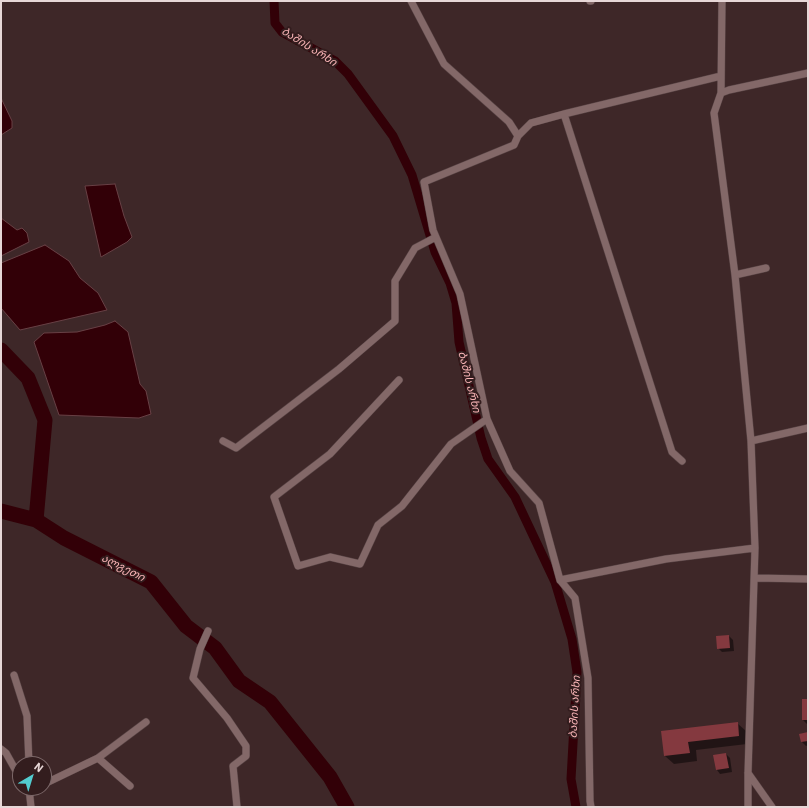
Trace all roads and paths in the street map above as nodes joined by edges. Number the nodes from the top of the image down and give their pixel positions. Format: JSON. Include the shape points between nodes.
{"nodes":[{"id":1,"x":412,"y":1,"type":"edge"},
{"id":2,"x":722,"y":1,"type":"edge"},
{"id":3,"x":808,"y":74,"type":"edge"},
{"id":4,"x":721,"y":76,"type":"junction"},
{"id":5,"x":720,"y":93,"type":"junction"},
{"id":6,"x":564,"y":114,"type":"junction"},
{"id":7,"x":518,"y":136,"type":"junction"},
{"id":8,"x":436,"y":237,"type":"junction"},
{"id":9,"x":766,"y":268,"type":"dead end"},
{"id":10,"x":735,"y":275,"type":"junction"},
{"id":11,"x":398,"y":380,"type":"dead end"},
{"id":12,"x":487,"y":419,"type":"junction"},
{"id":13,"x":808,"y":428,"type":"edge"},
{"id":14,"x":223,"y":441,"type":"dead end"},
{"id":15,"x":751,"y":441,"type":"junction"},
{"id":16,"x":682,"y":461,"type":"dead end"},
{"id":17,"x":755,"y":548,"type":"junction"},
{"id":18,"x":755,"y":578,"type":"junction"},
{"id":19,"x":808,"y":579,"type":"edge"},
{"id":20,"x":560,"y":580,"type":"junction"},
{"id":21,"x":208,"y":631,"type":"dead end"},
{"id":22,"x":14,"y":675,"type":"dead end"},
{"id":23,"x":146,"y":722,"type":"dead end"},
{"id":24,"x":1,"y":749,"type":"edge"},
{"id":25,"x":29,"y":756,"type":"edge"},
{"id":26,"x":98,"y":758,"type":"junction"},
{"id":27,"x":12,"y":764,"type":"edge"},
{"id":28,"x":748,"y":773,"type":"junction"},
{"id":29,"x":52,"y":780,"type":"edge"},
{"id":30,"x":130,"y":786,"type":"dead end"},
{"id":31,"x":30,"y":796,"type":"edge"},
{"id":32,"x":31,"y":807,"type":"edge"},
{"id":33,"x":237,"y":807,"type":"edge"},
{"id":34,"x":591,"y":807,"type":"edge"},
{"id":35,"x":748,"y":807,"type":"edge"},
{"id":36,"x":772,"y":807,"type":"edge"}],
"edges":[{"from":1,"to":7,"type":"street","via":[[444,64],[509,122]]},
{"from":2,"to":4,"type":"street"},
{"from":3,"to":5,"type":"street"},
{"from":4,"to":5,"type":"street"},
{"from":4,"to":6,"type":"street"},
{"from":5,"to":10,"type":"street","via":[[714,113]]},
{"from":6,"to":7,"type":"street","via":[[531,123]]},
{"from":6,"to":16,"type":"street","via":[[672,452]]},
{"from":7,"to":8,"type":"street","via":[[514,145],[424,182]]},
{"from":8,"to":12,"type":"street","via":[[460,294]]},
{"from":8,"to":14,"type":"street","via":[[415,248],[395,281],[395,321],[339,369],[236,448]]},
{"from":9,"to":10,"type":"street"},
{"from":10,"to":15,"type":"street"},
{"from":11,"to":12,"type":"street","via":[[330,454],[274,497],[298,566],[330,557],[360,564],[378,525],[402,506],[451,444]]},
{"from":12,"to":20,"type":"street","via":[[510,471],[539,503]]},
{"from":13,"to":15,"type":"street"},
{"from":15,"to":17,"type":"street"},
{"from":17,"to":18,"type":"street"},
{"from":17,"to":20,"type":"street","via":[[666,559]]},
{"from":18,"to":19,"type":"street"},
{"from":18,"to":28,"type":"street"},
{"from":20,"to":34,"type":"street","via":[[575,598],[588,678]]},
{"from":21,"to":33,"type":"street","via":[[200,649],[194,678],[246,746],[246,756],[233,766]]},
{"from":22,"to":25,"type":"street","via":[[27,716]]},
{"from":23,"to":26,"type":"street"},
{"from":24,"to":27,"type":"street"},
{"from":26,"to":29,"type":"street"},
{"from":26,"to":30,"type":"street"},
{"from":28,"to":35,"type":"street"},
{"from":28,"to":36,"type":"street"},
{"from":31,"to":32,"type":"street"}]}
